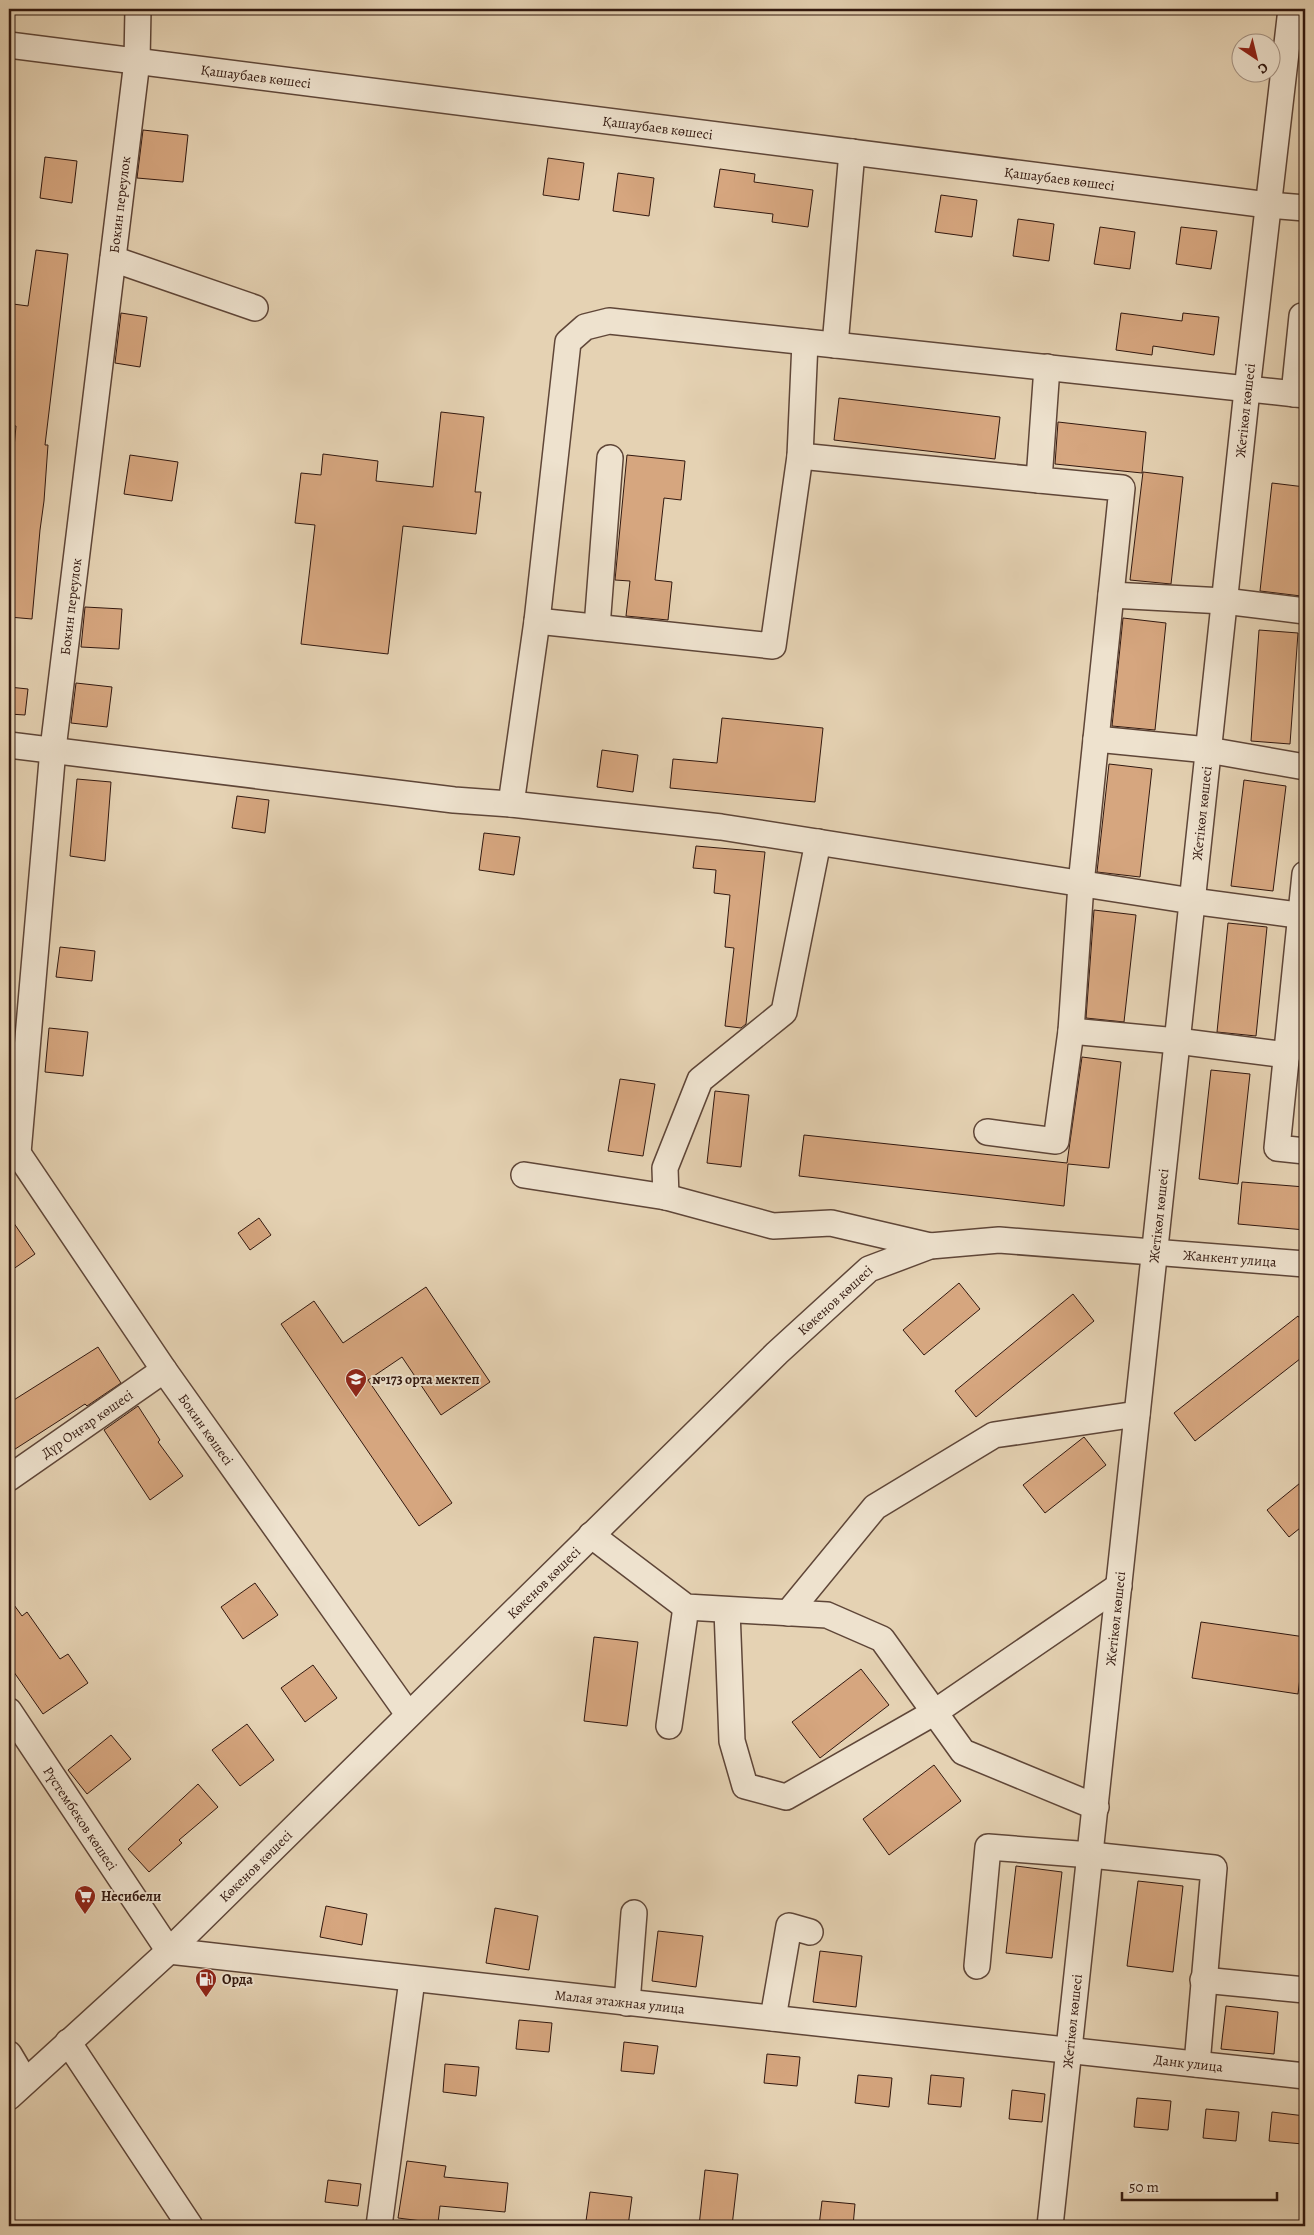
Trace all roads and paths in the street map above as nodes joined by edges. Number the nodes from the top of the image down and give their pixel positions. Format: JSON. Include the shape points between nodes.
{"nodes":[{"id":1,"x":138,"y":9,"type":"edge"},
{"id":2,"x":1291,"y":9,"type":"edge"},
{"id":3,"x":9,"y":45,"type":"edge"},
{"id":4,"x":137,"y":61,"type":"junction"},
{"id":5,"x":852,"y":152,"type":"junction"},
{"id":6,"x":1268,"y":205,"type":"junction"},
{"id":7,"x":1305,"y":208,"type":"edge"},
{"id":8,"x":113,"y":259,"type":"junction"},
{"id":9,"x":255,"y":308,"type":"dead end"},
{"id":10,"x":1304,"y":309,"type":"edge"},
{"id":11,"x":805,"y":342,"type":"junction"},
{"id":12,"x":835,"y":345,"type":"junction"},
{"id":13,"x":1047,"y":367,"type":"junction"},
{"id":14,"x":1247,"y":390,"type":"junction"},
{"id":15,"x":1299,"y":395,"type":"edge"},
{"id":16,"x":800,"y":456,"type":"junction"},
{"id":17,"x":610,"y":458,"type":"dead end"},
{"id":18,"x":1039,"y":480,"type":"junction"},
{"id":19,"x":1111,"y":595,"type":"junction"},
{"id":20,"x":1224,"y":601,"type":"junction"},
{"id":21,"x":1305,"y":611,"type":"edge"},
{"id":22,"x":537,"y":621,"type":"junction"},
{"id":23,"x":597,"y":627,"type":"junction"},
{"id":24,"x":1096,"y":739,"type":"junction"},
{"id":25,"x":9,"y":745,"type":"edge"},
{"id":26,"x":53,"y":749,"type":"junction"},
{"id":27,"x":1208,"y":750,"type":"junction"},
{"id":28,"x":1305,"y":766,"type":"edge"},
{"id":29,"x":512,"y":804,"type":"junction"},
{"id":30,"x":818,"y":842,"type":"junction"},
{"id":31,"x":1305,"y":874,"type":"edge"},
{"id":32,"x":1081,"y":884,"type":"junction"},
{"id":33,"x":1192,"y":901,"type":"junction"},
{"id":34,"x":1303,"y":916,"type":"edge"},
{"id":35,"x":1071,"y":1032,"type":"junction"},
{"id":36,"x":1177,"y":1041,"type":"junction"},
{"id":37,"x":1287,"y":1055,"type":"junction"},
{"id":38,"x":987,"y":1132,"type":"dead end"},
{"id":39,"x":13,"y":1146,"type":"edge"},
{"id":40,"x":1305,"y":1151,"type":"edge"},
{"id":41,"x":524,"y":1175,"type":"dead end"},
{"id":42,"x":666,"y":1197,"type":"junction"},
{"id":43,"x":930,"y":1246,"type":"junction"},
{"id":44,"x":1154,"y":1253,"type":"junction"},
{"id":45,"x":1305,"y":1264,"type":"edge"},
{"id":46,"x":164,"y":1370,"type":"junction"},
{"id":47,"x":1137,"y":1414,"type":"junction"},
{"id":48,"x":9,"y":1478,"type":"edge"},
{"id":49,"x":591,"y":1535,"type":"junction"},
{"id":50,"x":1119,"y":1586,"type":"junction"},
{"id":51,"x":686,"y":1608,"type":"junction"},
{"id":52,"x":726,"y":1610,"type":"junction"},
{"id":53,"x":788,"y":1613,"type":"junction"},
{"id":54,"x":9,"y":1711,"type":"edge"},
{"id":55,"x":935,"y":1712,"type":"junction"},
{"id":56,"x":408,"y":1714,"type":"junction"},
{"id":57,"x":669,"y":1726,"type":"dead end"},
{"id":58,"x":1096,"y":1807,"type":"junction"},
{"id":59,"x":1091,"y":1855,"type":"junction"},
{"id":60,"x":634,"y":1913,"type":"dead end"},
{"id":61,"x":810,"y":1932,"type":"dead end"},
{"id":62,"x":169,"y":1951,"type":"junction"},
{"id":63,"x":977,"y":1966,"type":"dead end"},
{"id":64,"x":412,"y":1980,"type":"junction"},
{"id":65,"x":1203,"y":1980,"type":"junction"},
{"id":66,"x":1305,"y":1990,"type":"edge"},
{"id":67,"x":627,"y":2003,"type":"junction"},
{"id":68,"x":773,"y":2018,"type":"junction"},
{"id":69,"x":68,"y":2042,"type":"junction"},
{"id":70,"x":1071,"y":2049,"type":"junction"},
{"id":71,"x":9,"y":2054,"type":"edge"},
{"id":72,"x":1196,"y":2064,"type":"junction"},
{"id":73,"x":1305,"y":2076,"type":"edge"},
{"id":74,"x":17,"y":2089,"type":"edge"},
{"id":75,"x":190,"y":2226,"type":"edge"},
{"id":76,"x":379,"y":2226,"type":"edge"},
{"id":77,"x":1050,"y":2226,"type":"edge"}],
"edges":[{"from":1,"to":4,"type":"street","name":"Бокин переулок"},
{"from":2,"to":6,"type":"street","name":"Жетікөл көшесі"},
{"from":3,"to":4,"type":"street","name":"Қашаубаев көшесі"},
{"from":4,"to":5,"type":"street","name":"Қашаубаев көшесі"},
{"from":4,"to":8,"type":"street","name":"Бокин переулок"},
{"from":5,"to":6,"type":"street","name":"Қашаубаев көшесі"},
{"from":5,"to":12,"type":"street"},
{"from":6,"to":7,"type":"street","name":"Қашаубаев көшесі"},
{"from":6,"to":14,"type":"street","name":"Жетікөл көшесі"},
{"from":8,"to":9,"type":"street"},
{"from":8,"to":26,"type":"street","name":"Бокин переулок"},
{"from":10,"to":15,"type":"street"},
{"from":11,"to":12,"type":"street"},
{"from":11,"to":16,"type":"street"},
{"from":11,"to":22,"type":"street","via":[[609,321],[585,326],[568,342]]},
{"from":12,"to":13,"type":"street"},
{"from":13,"to":14,"type":"street"},
{"from":13,"to":18,"type":"street"},
{"from":14,"to":15,"type":"street"},
{"from":14,"to":20,"type":"street","name":"Жетікөл көшесі"},
{"from":16,"to":18,"type":"street"},
{"from":16,"to":23,"type":"street","via":[[773,646]]},
{"from":17,"to":23,"type":"street"},
{"from":18,"to":19,"type":"street","via":[[1122,488]]},
{"from":19,"to":20,"type":"street"},
{"from":19,"to":24,"type":"street"},
{"from":20,"to":21,"type":"street"},
{"from":20,"to":27,"type":"street","name":"Жетікөл көшесі"},
{"from":22,"to":23,"type":"street"},
{"from":22,"to":29,"type":"street"},
{"from":24,"to":27,"type":"street"},
{"from":24,"to":32,"type":"street"},
{"from":25,"to":26,"type":"street"},
{"from":26,"to":29,"type":"street","via":[[454,800]]},
{"from":26,"to":39,"type":"street","name":"Бокин переулок"},
{"from":27,"to":28,"type":"street"},
{"from":27,"to":33,"type":"street","name":"Жетікөл көшесі"},
{"from":29,"to":30,"type":"street","via":[[721,827]]},
{"from":30,"to":32,"type":"street"},
{"from":30,"to":42,"type":"street","via":[[784,1012],[700,1080],[665,1168]]},
{"from":31,"to":34,"type":"street"},
{"from":32,"to":33,"type":"street"},
{"from":32,"to":35,"type":"street"},
{"from":33,"to":34,"type":"street"},
{"from":33,"to":36,"type":"street","name":"Жетікөл көшесі"},
{"from":34,"to":37,"type":"street"},
{"from":35,"to":36,"type":"street"},
{"from":35,"to":38,"type":"street","via":[[1056,1141]]},
{"from":36,"to":37,"type":"street"},
{"from":36,"to":44,"type":"street","name":"Жетікөл көшесі"},
{"from":37,"to":40,"type":"street","via":[[1277,1148]]},
{"from":39,"to":46,"type":"street","name":"Бокин көшесі"},
{"from":41,"to":42,"type":"street"},
{"from":42,"to":43,"type":"street","via":[[772,1226],[831,1223]]},
{"from":43,"to":44,"type":"street","name":"Көкенов көшесі","via":[[998,1240]]},
{"from":43,"to":49,"type":"street","name":"Көкенов көшесі","via":[[869,1269],[777,1353]]},
{"from":44,"to":45,"type":"street","name":"Жанкент улица"},
{"from":44,"to":47,"type":"street","name":"Жетікөл көшесі"},
{"from":46,"to":48,"type":"street","name":"Дүр Оңғар көшесі"},
{"from":46,"to":56,"type":"street","name":"Бокин көшесі"},
{"from":47,"to":50,"type":"street","name":"Жетікөл көшесі"},
{"from":47,"to":53,"type":"street","via":[[994,1435],[875,1507]]},
{"from":49,"to":51,"type":"street"},
{"from":49,"to":56,"type":"street","name":"Көкенов көшесі"},
{"from":50,"to":55,"type":"street"},
{"from":50,"to":58,"type":"street","name":"Жетікөл көшесі"},
{"from":51,"to":52,"type":"street"},
{"from":51,"to":57,"type":"street"},
{"from":52,"to":53,"type":"street"},
{"from":52,"to":55,"type":"street","via":[[732,1741],[745,1786],[786,1797]]},
{"from":53,"to":55,"type":"street","via":[[827,1615],[882,1639]]},
{"from":54,"to":62,"type":"street","name":"Рүстембеков көшесі"},
{"from":55,"to":58,"type":"street","via":[[963,1752]]},
{"from":56,"to":62,"type":"street","name":"Көкенов көшесі"},
{"from":58,"to":59,"type":"street","name":"Жетікөл көшесі"},
{"from":59,"to":63,"type":"street","via":[[988,1847]]},
{"from":59,"to":65,"type":"street","via":[[1214,1868]]},
{"from":59,"to":70,"type":"street","name":"Жетікөл көшесі"},
{"from":60,"to":67,"type":"street"},
{"from":61,"to":68,"type":"street","via":[[789,1926]]},
{"from":62,"to":64,"type":"street","name":"Малая этажная улица"},
{"from":62,"to":69,"type":"street","name":"Көкенов көшесі"},
{"from":64,"to":67,"type":"street","name":"Малая этажная улица"},
{"from":64,"to":76,"type":"street"},
{"from":65,"to":66,"type":"street"},
{"from":65,"to":72,"type":"street"},
{"from":67,"to":68,"type":"street","name":"Малая этажная улица"},
{"from":68,"to":70,"type":"street","name":"Малая этажная улица"},
{"from":69,"to":74,"type":"street","name":"Көкенов көшесі"},
{"from":69,"to":75,"type":"street"},
{"from":70,"to":72,"type":"street","name":"Данк улица"},
{"from":70,"to":77,"type":"street","name":"Жетікөл көшесі"},
{"from":71,"to":74,"type":"street"},
{"from":72,"to":73,"type":"street","name":"Данк улица"}]}
